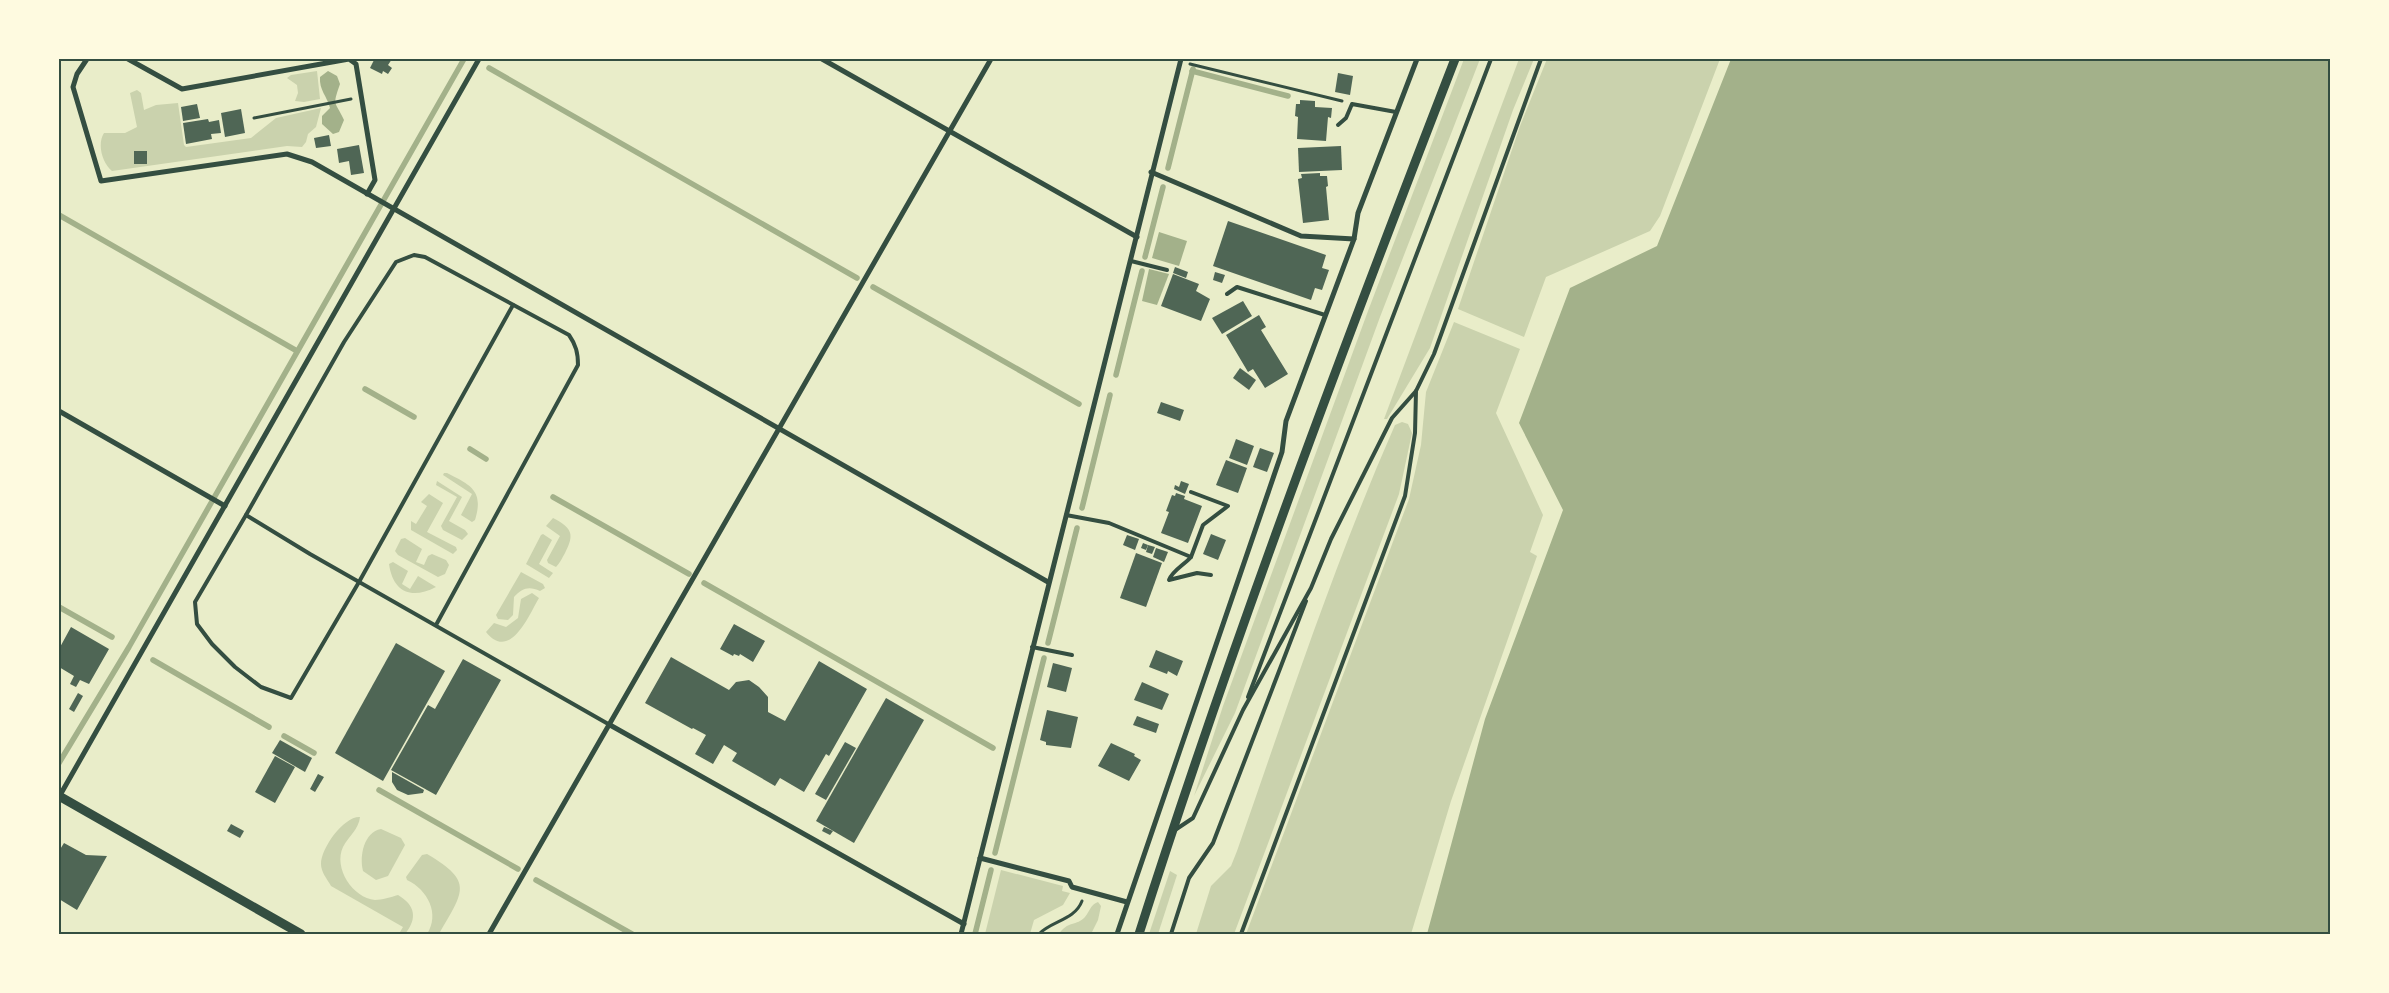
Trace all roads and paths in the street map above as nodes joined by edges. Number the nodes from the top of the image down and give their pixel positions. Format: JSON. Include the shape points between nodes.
{"nodes":[{"id":1,"x":87,"y":59,"type":"edge"},
{"id":2,"x":128,"y":59,"type":"edge"},
{"id":3,"x":479,"y":59,"type":"edge"},
{"id":4,"x":822,"y":59,"type":"edge"},
{"id":5,"x":992,"y":59,"type":"edge"},
{"id":6,"x":1417,"y":59,"type":"edge"},
{"id":7,"x":1455,"y":59,"type":"edge"},
{"id":8,"x":1491,"y":59,"type":"edge"},
{"id":9,"x":1541,"y":59,"type":"edge"},
{"id":10,"x":1181,"y":60,"type":"edge"},
{"id":11,"x":338,"y":101,"type":"dead end"},
{"id":12,"x":1352,"y":104,"type":"junction"},
{"id":13,"x":1396,"y":112,"type":"junction"},
{"id":14,"x":254,"y":118,"type":"dead end"},
{"id":15,"x":1338,"y":125,"type":"dead end"},
{"id":16,"x":950,"y":132,"type":"junction"},
{"id":17,"x":1152,"y":172,"type":"junction"},
{"id":18,"x":367,"y":194,"type":"junction"},
{"id":19,"x":391,"y":208,"type":"junction"},
{"id":20,"x":1137,"y":237,"type":"junction"},
{"id":21,"x":1354,"y":239,"type":"junction"},
{"id":22,"x":1130,"y":261,"type":"junction"},
{"id":23,"x":1167,"y":270,"type":"dead end"},
{"id":24,"x":1227,"y":294,"type":"dead end"},
{"id":25,"x":513,"y":305,"type":"junction"},
{"id":26,"x":1325,"y":315,"type":"junction"},
{"id":27,"x":1416,"y":391,"type":"junction"},
{"id":28,"x":59,"y":411,"type":"edge"},
{"id":29,"x":780,"y":430,"type":"junction"},
{"id":30,"x":1191,"y":492,"type":"dead end"},
{"id":31,"x":223,"y":505,"type":"junction"},
{"id":32,"x":246,"y":515,"type":"junction"},
{"id":33,"x":1065,"y":515,"type":"junction"},
{"id":34,"x":1190,"y":557,"type":"junction"},
{"id":35,"x":1211,"y":575,"type":"dead end"},
{"id":36,"x":359,"y":582,"type":"junction"},
{"id":37,"x":1048,"y":582,"type":"junction"},
{"id":38,"x":1311,"y":588,"type":"junction"},
{"id":39,"x":436,"y":625,"type":"junction"},
{"id":40,"x":1032,"y":647,"type":"junction"},
{"id":41,"x":1072,"y":655,"type":"dead end"},
{"id":42,"x":1243,"y":710,"type":"junction"},
{"id":43,"x":610,"y":725,"type":"junction"},
{"id":44,"x":59,"y":797,"type":"edge"},
{"id":45,"x":1171,"y":833,"type":"junction"},
{"id":46,"x":980,"y":858,"type":"junction"},
{"id":47,"x":1084,"y":891,"type":"junction"},
{"id":48,"x":1127,"y":902,"type":"junction"},
{"id":49,"x":964,"y":924,"type":"junction"},
{"id":50,"x":301,"y":934,"type":"edge"},
{"id":51,"x":489,"y":934,"type":"edge"},
{"id":52,"x":961,"y":934,"type":"edge"},
{"id":53,"x":1038,"y":934,"type":"edge"},
{"id":54,"x":1117,"y":934,"type":"edge"},
{"id":55,"x":1139,"y":934,"type":"edge"},
{"id":56,"x":1172,"y":934,"type":"edge"},
{"id":57,"x":1240,"y":934,"type":"edge"}],
"edges":[{"from":1,"to":18,"type":"street","via":[[73,87],[100,181],[287,154],[312,162]]},
{"from":2,"to":18,"type":"street","via":[[182,89],[349,59],[356,64],[375,180]]},
{"from":3,"to":19,"type":"street"},
{"from":4,"to":16,"type":"street"},
{"from":5,"to":16,"type":"street"},
{"from":6,"to":13,"type":"street"},
{"from":7,"to":45,"type":"street","via":[[1237,639]]},
{"from":8,"to":42,"type":"lane"},
{"from":9,"to":27,"type":"lane","via":[[1434,354]]},
{"from":10,"to":12,"type":"path"},
{"from":10,"to":17,"type":"street"},
{"from":11,"to":14,"type":"path"},
{"from":12,"to":13,"type":"lane"},
{"from":12,"to":15,"type":"lane","via":[[1346,118]]},
{"from":13,"to":21,"type":"street","via":[[1358,213]]},
{"from":16,"to":20,"type":"street"},
{"from":16,"to":29,"type":"street"},
{"from":17,"to":20,"type":"street"},
{"from":17,"to":21,"type":"street","via":[[1300,236]]},
{"from":18,"to":19,"type":"street"},
{"from":19,"to":29,"type":"street"},
{"from":19,"to":31,"type":"street"},
{"from":20,"to":22,"type":"street"},
{"from":21,"to":26,"type":"street"},
{"from":22,"to":23,"type":"lane"},
{"from":22,"to":33,"type":"street"},
{"from":24,"to":26,"type":"lane","via":[[1238,287]]},
{"from":25,"to":32,"type":"lane","via":[[424,257],[414,254],[396,262],[344,342]]},
{"from":25,"to":36,"type":"lane"},
{"from":25,"to":39,"type":"lane","via":[[569,335],[575,343],[578,365]]},
{"from":26,"to":48,"type":"street","via":[[1286,421],[1282,452]]},
{"from":27,"to":38,"type":"lane","via":[[1392,418],[1331,539]]},
{"from":27,"to":57,"type":"lane","via":[[1415,433],[1405,496]]},
{"from":28,"to":31,"type":"street"},
{"from":29,"to":37,"type":"street"},
{"from":29,"to":43,"type":"street"},
{"from":30,"to":34,"type":"lane","via":[[1228,506],[1203,525]]},
{"from":31,"to":44,"type":"street"},
{"from":32,"to":36,"type":"lane"},
{"from":32,"to":36,"type":"lane","via":[[195,602],[197,624],[212,644],[235,668],[261,687],[291,698]]},
{"from":33,"to":34,"type":"lane","via":[[1108,524]]},
{"from":33,"to":37,"type":"street"},
{"from":34,"to":35,"type":"lane","via":[[1168,580],[1198,573]]},
{"from":36,"to":39,"type":"lane"},
{"from":37,"to":40,"type":"street"},
{"from":38,"to":42,"type":"lane"},
{"from":38,"to":56,"type":"lane","via":[[1213,843],[1189,878]]},
{"from":39,"to":43,"type":"lane"},
{"from":40,"to":41,"type":"lane"},
{"from":40,"to":46,"type":"street"},
{"from":42,"to":45,"type":"lane","via":[[1193,818]]},
{"from":43,"to":49,"type":"street"},
{"from":43,"to":51,"type":"street"},
{"from":44,"to":50,"type":"street"},
{"from":45,"to":55,"type":"street"},
{"from":46,"to":47,"type":"street","via":[[1069,881],[1072,888]]},
{"from":46,"to":49,"type":"street"},
{"from":47,"to":48,"type":"street"},
{"from":47,"to":53,"type":"path","via":[[1082,904],[1076,911]]},
{"from":48,"to":54,"type":"street"},
{"from":49,"to":52,"type":"street"}]}
